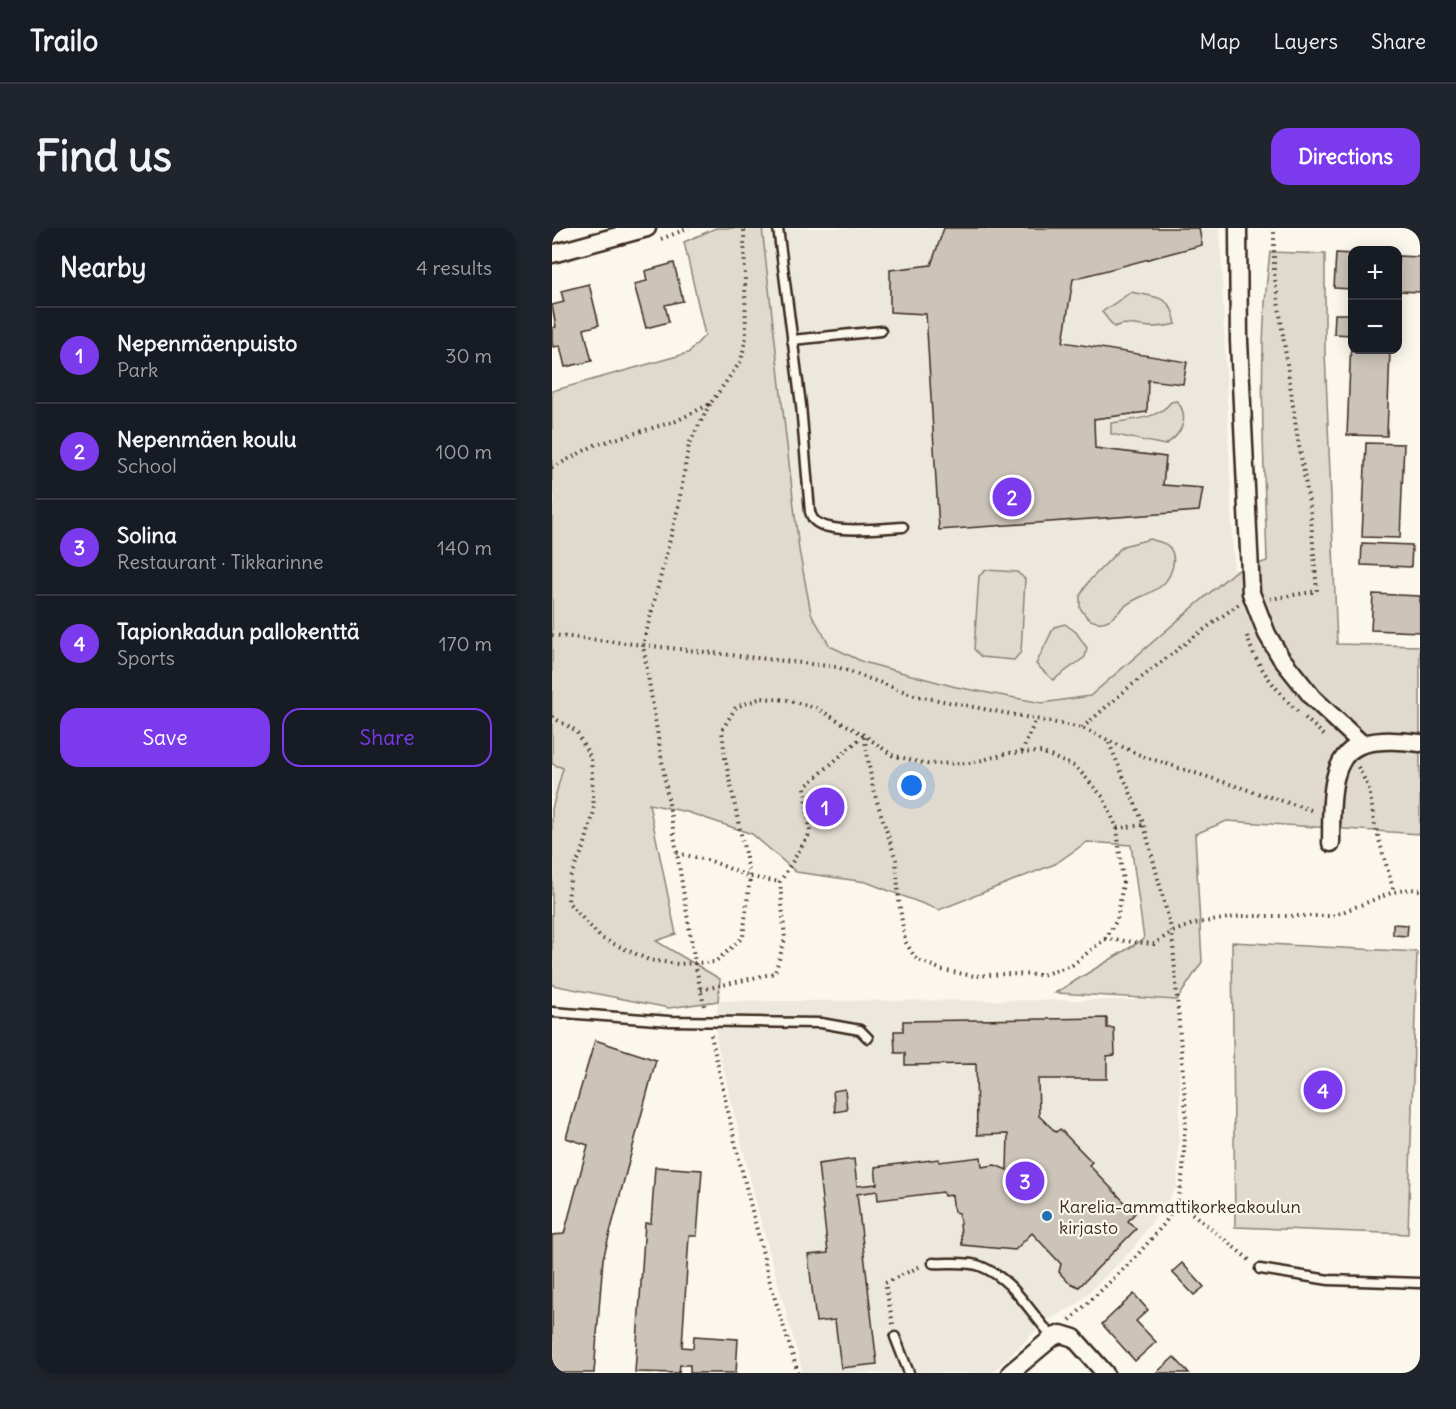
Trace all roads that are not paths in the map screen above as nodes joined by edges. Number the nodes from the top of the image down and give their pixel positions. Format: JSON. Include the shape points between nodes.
{"nodes":[{"id":1,"x":647,"y":228,"type":"edge"},
{"id":2,"x":778,"y":228,"type":"edge"},
{"id":3,"x":1238,"y":228,"type":"edge"},
{"id":4,"x":623,"y":231,"type":"edge"},
{"id":5,"x":552,"y":254,"type":"edge"},
{"id":6,"x":881,"y":331,"type":"dead end"},
{"id":7,"x":792,"y":340,"type":"junction"},
{"id":8,"x":903,"y":526,"type":"dead end"},
{"id":9,"x":1420,"y":743,"type":"edge"},
{"id":10,"x":1362,"y":744,"type":"junction"},
{"id":11,"x":1331,"y":843,"type":"dead end"},
{"id":12,"x":552,"y":1012,"type":"edge"},
{"id":13,"x":868,"y":1038,"type":"dead end"},
{"id":14,"x":933,"y":1263,"type":"road end"},
{"id":15,"x":1260,"y":1269,"type":"road end"},
{"id":16,"x":1420,"y":1283,"type":"edge"},
{"id":17,"x":895,"y":1337,"type":"road end"},
{"id":18,"x":1053,"y":1337,"type":"junction"},
{"id":19,"x":909,"y":1373,"type":"edge"},
{"id":20,"x":1010,"y":1373,"type":"edge"},
{"id":21,"x":1105,"y":1373,"type":"edge"}],
"edges":[{"from":1,"to":4,"type":"street"},
{"from":2,"to":7,"type":"lane"},
{"from":3,"to":10,"type":"street","via":[[1243,459],[1251,593],[1243,601],[1295,678]]},
{"from":4,"to":5,"type":"street"},
{"from":6,"to":7,"type":"lane"},
{"from":7,"to":8,"type":"lane","via":[[810,512],[815,521],[825,527],[852,529]]},
{"from":9,"to":10,"type":"street"},
{"from":10,"to":11,"type":"street","via":[[1346,755],[1336,773]]},
{"from":12,"to":13,"type":"lane","via":[[708,1022],[821,1023],[860,1030]]},
{"from":14,"to":18,"type":"lane","via":[[978,1265],[1004,1280]]},
{"from":15,"to":16,"type":"lane","via":[[1329,1280]]},
{"from":17,"to":19,"type":"lane"},
{"from":18,"to":20,"type":"street"},
{"from":18,"to":21,"type":"street","via":[[1061,1334],[1074,1338]]}]}
